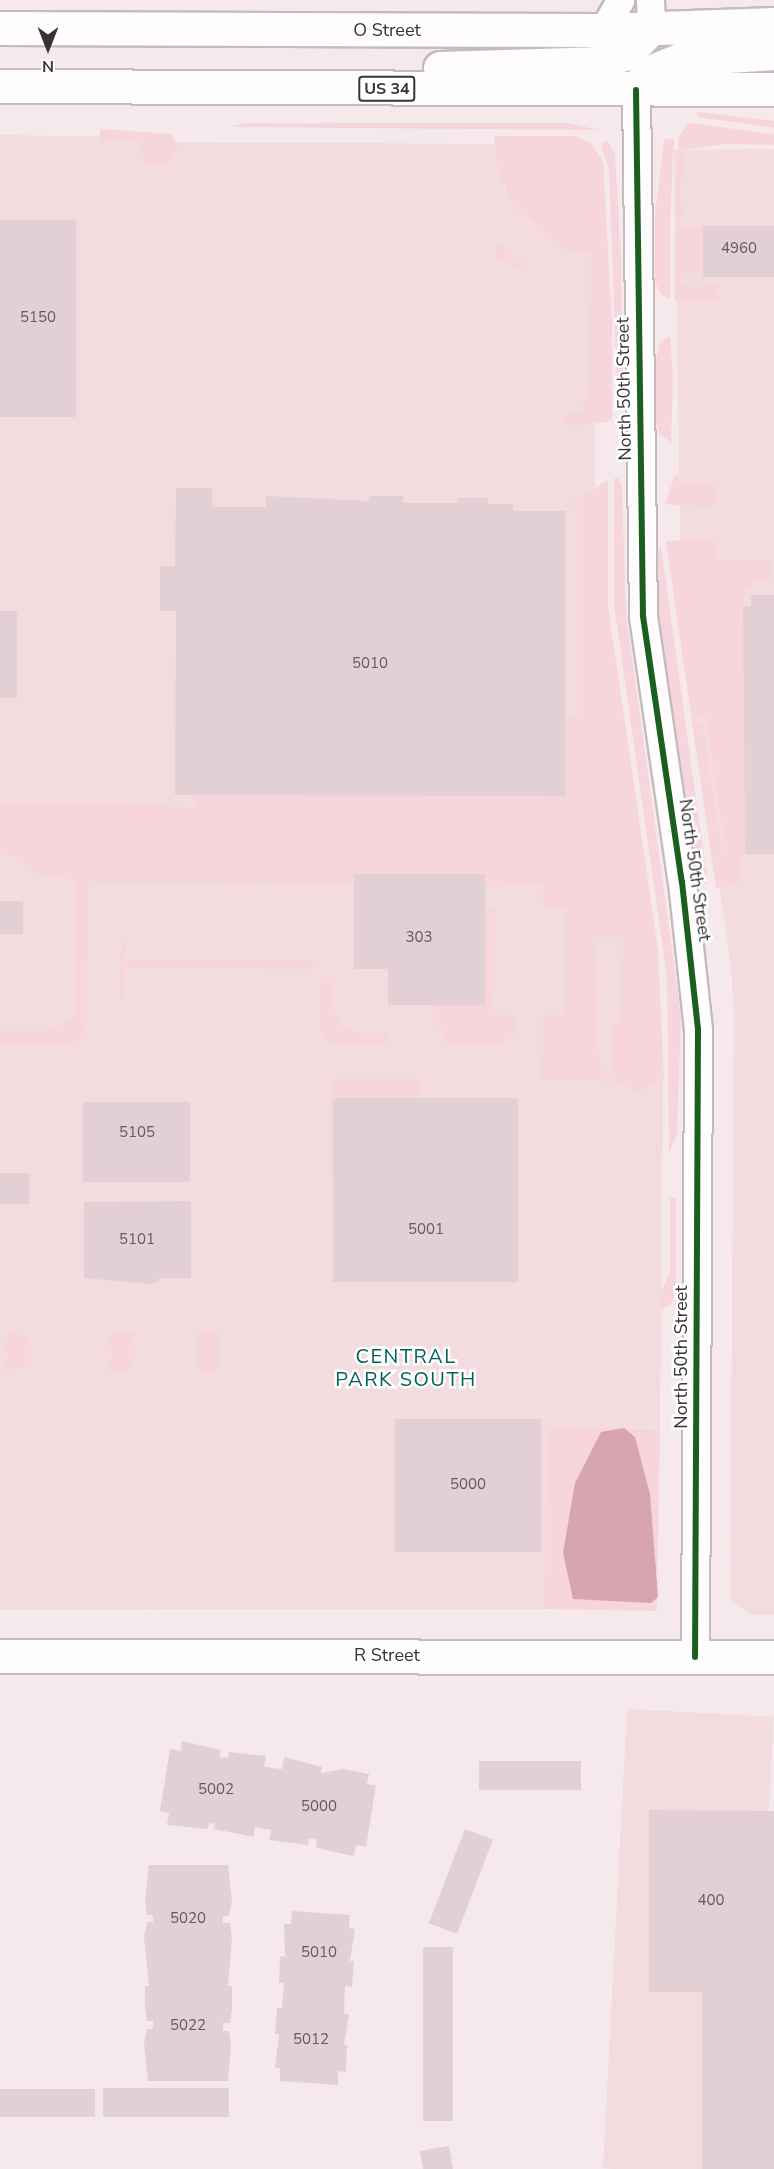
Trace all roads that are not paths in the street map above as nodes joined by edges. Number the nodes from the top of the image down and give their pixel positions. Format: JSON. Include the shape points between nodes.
{"nodes":[{"id":1,"x":620,"y":0,"type":"edge"},
{"id":2,"x":650,"y":14,"type":"edge"},
{"id":3,"x":774,"y":24,"type":"edge"},
{"id":4,"x":0,"y":28,"type":"edge"},
{"id":5,"x":603,"y":30,"type":"junction"},
{"id":6,"x":774,"y":53,"type":"edge"},
{"id":7,"x":0,"y":86,"type":"edge"},
{"id":8,"x":313,"y":89,"type":"junction"},
{"id":9,"x":774,"y":89,"type":"edge"},
{"id":10,"x":636,"y":90,"type":"junction"},
{"id":11,"x":0,"y":1656,"type":"edge"},
{"id":12,"x":695,"y":1657,"type":"junction"},
{"id":13,"x":774,"y":1657,"type":"edge"}],
"edges":[{"from":1,"to":5,"type":"street"},
{"from":2,"to":3,"type":"main road","name":"O Street"},
{"from":2,"to":5,"type":"main road","name":"O Street"},
{"from":2,"to":8,"type":"main road","via":[[627,53],[595,63],[412,69]]},
{"from":4,"to":5,"type":"main road","name":"O Street"},
{"from":6,"to":10,"type":"main road","via":[[681,59],[648,73]]},
{"from":7,"to":8,"type":"main road","number":"US 34"},
{"from":8,"to":10,"type":"main road","number":"US 34"},
{"from":9,"to":10,"type":"main road","number":"US 34"},
{"from":10,"to":12,"type":"street","name":"North 50th Street","via":[[643,616],[682,882],[698,1030]]},
{"from":11,"to":12,"type":"main road","name":"R Street"},
{"from":12,"to":13,"type":"main road","name":"R Street"}]}
